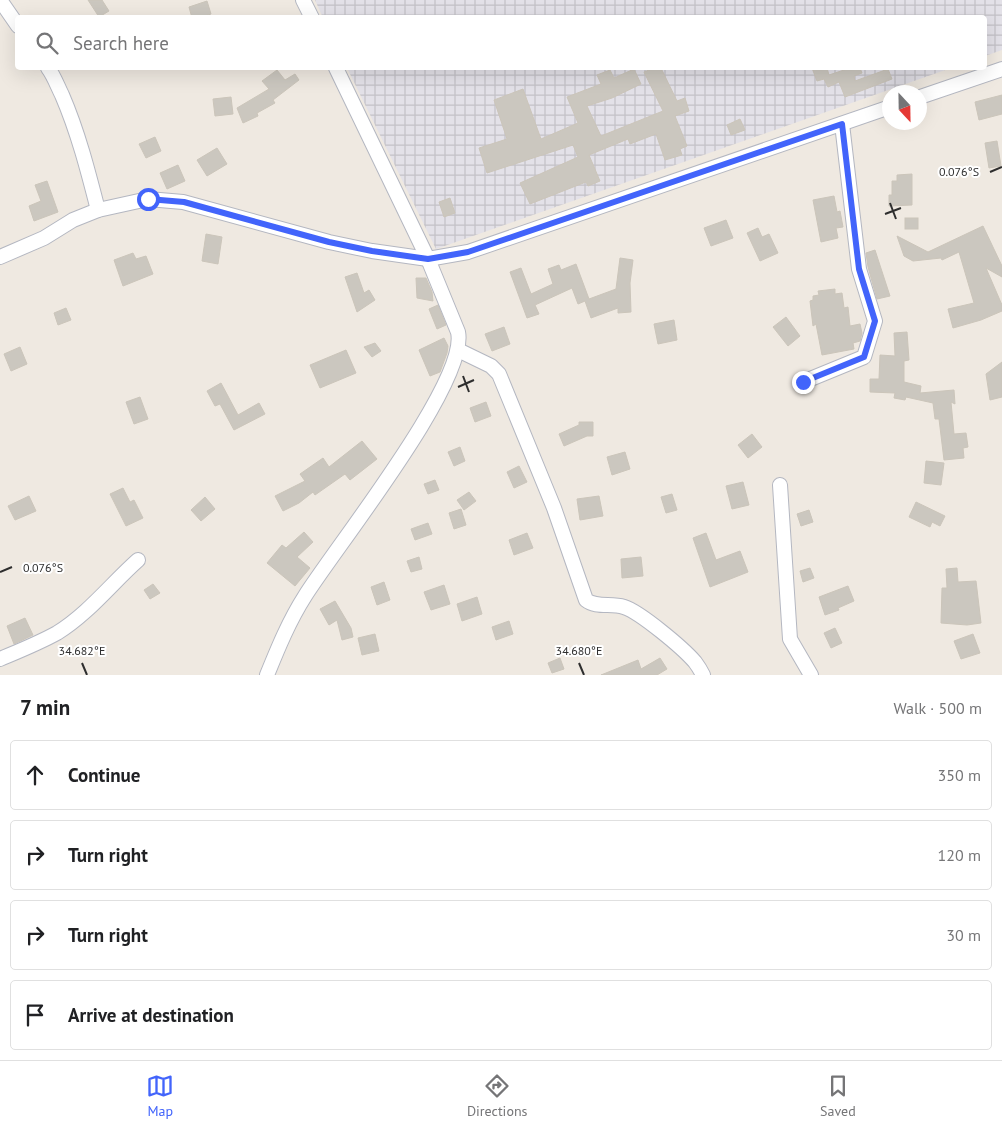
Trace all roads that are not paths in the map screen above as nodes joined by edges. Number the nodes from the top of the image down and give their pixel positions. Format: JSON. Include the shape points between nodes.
{"nodes":[{"id":1,"x":0,"y":0,"type":"edge"},
{"id":2,"x":303,"y":0,"type":"edge"},
{"id":3,"x":310,"y":15,"type":"edge"},
{"id":4,"x":15,"y":22,"type":"edge"},
{"id":5,"x":1002,"y":69,"type":"edge"},
{"id":6,"x":49,"y":70,"type":"edge"},
{"id":7,"x":337,"y":70,"type":"edge"},
{"id":8,"x":927,"y":95,"type":"edge"},
{"id":9,"x":882,"y":110,"type":"edge"},
{"id":10,"x":842,"y":124,"type":"junction"},
{"id":11,"x":98,"y":210,"type":"junction"},
{"id":12,"x":0,"y":257,"type":"edge"},
{"id":13,"x":428,"y":259,"type":"junction"},
{"id":14,"x":458,"y":350,"type":"junction"},
{"id":15,"x":803,"y":382,"type":"dead end"},
{"id":16,"x":780,"y":485,"type":"dead end"},
{"id":17,"x":138,"y":560,"type":"dead end"},
{"id":18,"x":0,"y":659,"type":"edge"},
{"id":19,"x":267,"y":675,"type":"edge"},
{"id":20,"x":703,"y":675,"type":"edge"},
{"id":21,"x":810,"y":675,"type":"edge"}],
"edges":[{"from":1,"to":4,"type":"street"},
{"from":2,"to":3,"type":"street"},
{"from":5,"to":8,"type":"street"},
{"from":6,"to":11,"type":"street","via":[[80,143]]},
{"from":7,"to":13,"type":"street"},
{"from":9,"to":10,"type":"street"},
{"from":10,"to":13,"type":"street","via":[[468,252]]},
{"from":10,"to":15,"type":"street","via":[[859,269],[875,321],[864,357]]},
{"from":11,"to":12,"type":"street"},
{"from":11,"to":13,"type":"street","via":[[148,199],[184,202],[329,242]]},
{"from":13,"to":14,"type":"street","via":[[458,332]]},
{"from":14,"to":19,"type":"street","via":[[448,377],[421,426],[293,616]]},
{"from":14,"to":20,"type":"street","via":[[492,366],[499,374],[554,508],[586,600],[594,605],[626,607],[661,632],[696,663]]},
{"from":16,"to":21,"type":"street","via":[[790,639]]},
{"from":17,"to":18,"type":"street","via":[[79,616],[57,632]]}]}
